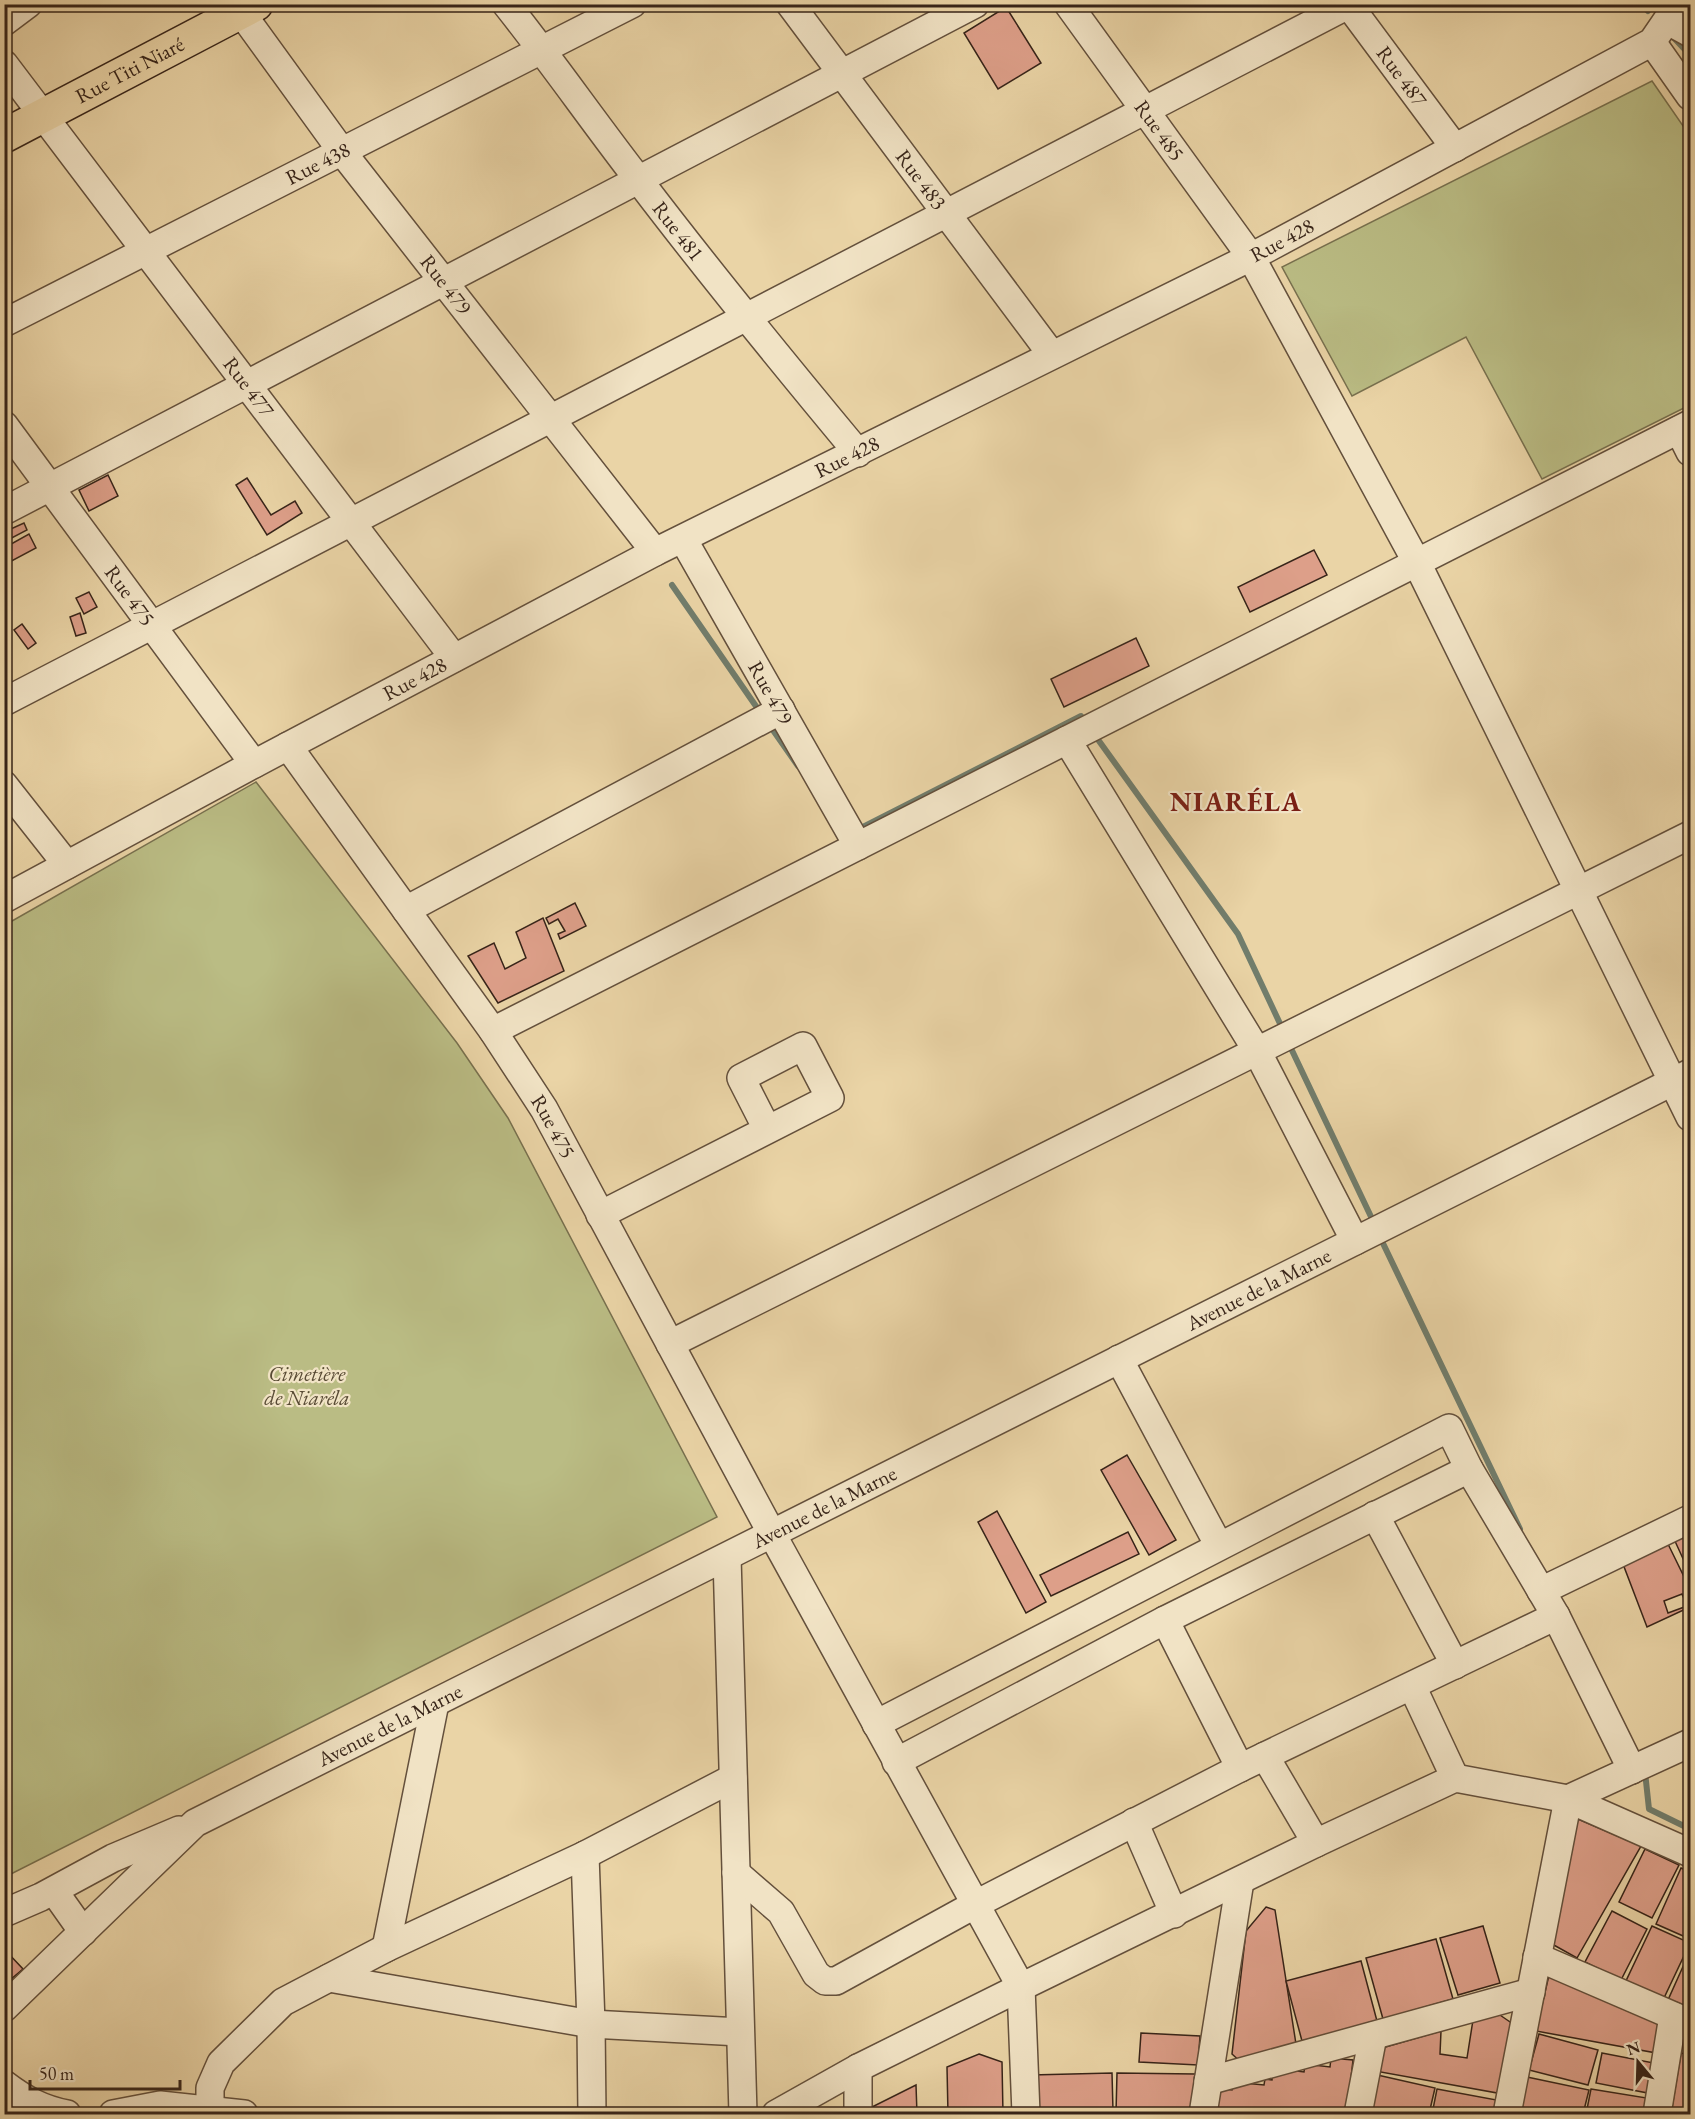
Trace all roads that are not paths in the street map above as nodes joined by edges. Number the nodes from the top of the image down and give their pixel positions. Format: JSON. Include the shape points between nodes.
{"nodes":[{"id":1,"x":28,"y":4,"type":"edge"},
{"id":2,"x":506,"y":4,"type":"edge"},
{"id":3,"x":632,"y":4,"type":"edge"},
{"id":4,"x":790,"y":4,"type":"edge"},
{"id":5,"x":975,"y":4,"type":"edge"},
{"id":6,"x":1068,"y":4,"type":"edge"},
{"id":7,"x":1349,"y":5,"type":"edge"},
{"id":8,"x":244,"y":7,"type":"edge"},
{"id":9,"x":4,"y":22,"type":"edge"},
{"id":10,"x":1672,"y":25,"type":"edge"},
{"id":11,"x":543,"y":50,"type":"junction"},
{"id":12,"x":4,"y":64,"type":"edge"},
{"id":13,"x":842,"y":74,"type":"junction"},
{"id":14,"x":1690,"y":96,"type":"edge"},
{"id":15,"x":1145,"y":111,"type":"junction"},
{"id":16,"x":44,"y":115,"type":"junction"},
{"id":17,"x":4,"y":136,"type":"edge"},
{"id":18,"x":1455,"y":148,"type":"junction"},
{"id":19,"x":343,"y":153,"type":"junction"},
{"id":20,"x":639,"y":181,"type":"junction"},
{"id":21,"x":947,"y":214,"type":"junction"},
{"id":22,"x":147,"y":251,"type":"junction"},
{"id":23,"x":1251,"y":257,"type":"junction"},
{"id":24,"x":444,"y":282,"type":"junction"},
{"id":25,"x":746,"y":318,"type":"junction"},
{"id":26,"x":4,"y":322,"type":"edge"},
{"id":27,"x":1052,"y":355,"type":"junction"},
{"id":28,"x":248,"y":385,"type":"junction"},
{"id":29,"x":552,"y":419,"type":"junction"},
{"id":30,"x":4,"y":425,"type":"edge"},
{"id":31,"x":1687,"y":435,"type":"edge"},
{"id":32,"x":858,"y":453,"type":"junction"},
{"id":33,"x":50,"y":487,"type":"junction"},
{"id":34,"x":4,"y":511,"type":"edge"},
{"id":35,"x":352,"y":523,"type":"junction"},
{"id":36,"x":683,"y":539,"type":"junction"},
{"id":37,"x":655,"y":552,"type":"junction"},
{"id":38,"x":1417,"y":562,"type":"junction"},
{"id":39,"x":153,"y":626,"type":"junction"},
{"id":40,"x":453,"y":658,"type":"junction"},
{"id":41,"x":4,"y":702,"type":"edge"},
{"id":42,"x":781,"y":710,"type":"junction"},
{"id":43,"x":1067,"y":740,"type":"junction"},
{"id":44,"x":288,"y":746,"type":"junction"},
{"id":45,"x":254,"y":764,"type":"junction"},
{"id":46,"x":4,"y":785,"type":"edge"},
{"id":47,"x":1690,"y":835,"type":"edge"},
{"id":48,"x":858,"y":846,"type":"junction"},
{"id":49,"x":67,"y":865,"type":"junction"},
{"id":50,"x":1578,"y":890,"type":"junction"},
{"id":51,"x":4,"y":899,"type":"edge"},
{"id":52,"x":406,"y":910,"type":"junction"},
{"id":53,"x":493,"y":1031,"type":"junction"},
{"id":54,"x":1257,"y":1051,"type":"junction"},
{"id":55,"x":1682,"y":1077,"type":"edge"},
{"id":56,"x":1690,"y":1117,"type":"edge"},
{"id":57,"x":767,"y":1129,"type":"dead end"},
{"id":58,"x":600,"y":1215,"type":"junction"},
{"id":59,"x":1355,"y":1241,"type":"junction"},
{"id":60,"x":670,"y":1344,"type":"junction"},
{"id":61,"x":1119,"y":1359,"type":"junction"},
{"id":62,"x":1469,"y":1469,"type":"junction"},
{"id":63,"x":1376,"y":1515,"type":"junction"},
{"id":64,"x":1690,"y":1519,"type":"edge"},
{"id":65,"x":772,"y":1534,"type":"junction"},
{"id":66,"x":1219,"y":1546,"type":"junction"},
{"id":67,"x":727,"y":1557,"type":"junction"},
{"id":68,"x":1541,"y":1592,"type":"junction"},
{"id":69,"x":1556,"y":1616,"type":"junction"},
{"id":70,"x":1165,"y":1620,"type":"junction"},
{"id":71,"x":1455,"y":1665,"type":"junction"},
{"id":72,"x":1412,"y":1686,"type":"junction"},
{"id":73,"x":435,"y":1703,"type":"junction"},
{"id":74,"x":876,"y":1724,"type":"junction"},
{"id":75,"x":1690,"y":1743,"type":"edge"},
{"id":76,"x":1265,"y":1756,"type":"junction"},
{"id":77,"x":896,"y":1762,"type":"junction"},
{"id":78,"x":1240,"y":1768,"type":"junction"},
{"id":79,"x":1632,"y":1770,"type":"junction"},
{"id":80,"x":733,"y":1778,"type":"junction"},
{"id":81,"x":1455,"y":1778,"type":"junction"},
{"id":82,"x":1568,"y":1798,"type":"junction"},
{"id":83,"x":1134,"y":1822,"type":"junction"},
{"id":84,"x":195,"y":1823,"type":"junction"},
{"id":85,"x":1316,"y":1843,"type":"junction"},
{"id":86,"x":1690,"y":1853,"type":"edge"},
{"id":87,"x":585,"y":1856,"type":"junction"},
{"id":88,"x":736,"y":1873,"type":"junction"},
{"id":89,"x":1240,"y":1881,"type":"junction"},
{"id":90,"x":54,"y":1891,"type":"junction"},
{"id":91,"x":976,"y":1904,"type":"junction"},
{"id":92,"x":4,"y":1913,"type":"edge"},
{"id":93,"x":1174,"y":1914,"type":"junction"},
{"id":94,"x":83,"y":1932,"type":"junction"},
{"id":95,"x":386,"y":1948,"type":"junction"},
{"id":96,"x":1538,"y":1957,"type":"junction"},
{"id":97,"x":329,"y":1978,"type":"junction"},
{"id":98,"x":1021,"y":1987,"type":"junction"},
{"id":99,"x":1531,"y":1992,"type":"junction"},
{"id":100,"x":4,"y":2008,"type":"edge"},
{"id":101,"x":1682,"y":2019,"type":"edge"},
{"id":102,"x":591,"y":2024,"type":"junction"},
{"id":103,"x":740,"y":2032,"type":"junction"},
{"id":104,"x":1373,"y":2036,"type":"junction"},
{"id":105,"x":858,"y":2068,"type":"junction"},
{"id":106,"x":1208,"y":2081,"type":"junction"},
{"id":107,"x":4,"y":2084,"type":"edge"},
{"id":108,"x":211,"y":2112,"type":"edge"},
{"id":109,"x":67,"y":2115,"type":"edge"},
{"id":110,"x":113,"y":2115,"type":"edge"},
{"id":111,"x":244,"y":2115,"type":"edge"},
{"id":112,"x":592,"y":2115,"type":"edge"},
{"id":113,"x":743,"y":2115,"type":"edge"},
{"id":114,"x":776,"y":2115,"type":"edge"},
{"id":115,"x":858,"y":2115,"type":"edge"},
{"id":116,"x":1026,"y":2115,"type":"edge"},
{"id":117,"x":1203,"y":2115,"type":"edge"},
{"id":118,"x":1358,"y":2115,"type":"edge"},
{"id":119,"x":1507,"y":2115,"type":"edge"},
{"id":120,"x":1657,"y":2115,"type":"edge"}],
"edges":[{"from":1,"to":9,"type":"street"},
{"from":2,"to":11,"type":"street","name":"Rue 481"},
{"from":3,"to":11,"type":"street","name":"Rue 438"},
{"from":4,"to":13,"type":"street","name":"Rue 483"},
{"from":5,"to":13,"type":"street"},
{"from":6,"to":15,"type":"street","name":"Rue 485"},
{"from":7,"to":15,"type":"street"},
{"from":7,"to":18,"type":"street","name":"Rue 487"},
{"from":8,"to":16,"type":"main road","name":"Rue Titi Niaré"},
{"from":8,"to":19,"type":"street","name":"Rue 479"},
{"from":10,"to":14,"type":"street"},
{"from":10,"to":18,"type":"street","name":"Rue 428"},
{"from":11,"to":19,"type":"street","name":"Rue 438"},
{"from":11,"to":20,"type":"street","name":"Rue 481"},
{"from":12,"to":16,"type":"street","name":"Rue 477"},
{"from":13,"to":20,"type":"street"},
{"from":13,"to":21,"type":"street","name":"Rue 483"},
{"from":15,"to":21,"type":"street"},
{"from":15,"to":23,"type":"street","name":"Rue 485"},
{"from":16,"to":17,"type":"main road","name":"Rue Titi Niaré"},
{"from":16,"to":22,"type":"street","name":"Rue 477"},
{"from":18,"to":23,"type":"street","name":"Rue 428"},
{"from":19,"to":22,"type":"street","name":"Rue 438"},
{"from":19,"to":24,"type":"street","name":"Rue 479"},
{"from":20,"to":24,"type":"street"},
{"from":20,"to":25,"type":"street","name":"Rue 481"},
{"from":21,"to":25,"type":"street"},
{"from":21,"to":27,"type":"street","name":"Rue 483"},
{"from":22,"to":26,"type":"street","name":"Rue 438"},
{"from":22,"to":28,"type":"street","name":"Rue 477"},
{"from":23,"to":27,"type":"street","name":"Rue 428"},
{"from":23,"to":38,"type":"street","name":"Rue 485"},
{"from":24,"to":28,"type":"street"},
{"from":24,"to":29,"type":"street","name":"Rue 479"},
{"from":25,"to":29,"type":"street"},
{"from":25,"to":32,"type":"street","name":"Rue 481"},
{"from":27,"to":32,"type":"street","name":"Rue 428"},
{"from":28,"to":33,"type":"street"},
{"from":28,"to":35,"type":"street","name":"Rue 477"},
{"from":29,"to":35,"type":"street"},
{"from":29,"to":37,"type":"street","name":"Rue 479"},
{"from":30,"to":33,"type":"street","name":"Rue 475"},
{"from":31,"to":38,"type":"street"},
{"from":32,"to":36,"type":"street","name":"Rue 428"},
{"from":33,"to":34,"type":"street"},
{"from":33,"to":39,"type":"street","name":"Rue 475"},
{"from":35,"to":39,"type":"street"},
{"from":35,"to":40,"type":"street","name":"Rue 477"},
{"from":36,"to":37,"type":"street","name":"Rue 428"},
{"from":36,"to":42,"type":"street","name":"Rue 479"},
{"from":37,"to":40,"type":"street","name":"Rue 428"},
{"from":38,"to":43,"type":"street"},
{"from":38,"to":50,"type":"street","name":"Rue 485"},
{"from":39,"to":41,"type":"street"},
{"from":39,"to":45,"type":"street","name":"Rue 475"},
{"from":40,"to":44,"type":"street","name":"Rue 428"},
{"from":42,"to":48,"type":"street","name":"Rue 479"},
{"from":42,"to":52,"type":"street"},
{"from":43,"to":48,"type":"street"},
{"from":43,"to":54,"type":"street"},
{"from":44,"to":45,"type":"street","name":"Rue 428"},
{"from":44,"to":52,"type":"street","name":"Rue 475"},
{"from":45,"to":49,"type":"street","name":"Rue 428"},
{"from":46,"to":49,"type":"street"},
{"from":47,"to":50,"type":"street"},
{"from":48,"to":53,"type":"street"},
{"from":49,"to":51,"type":"street","name":"Rue 428"},
{"from":50,"to":54,"type":"street"},
{"from":50,"to":55,"type":"street","name":"Rue 485"},
{"from":52,"to":53,"type":"street","name":"Rue 475"},
{"from":53,"to":58,"type":"street","name":"Rue 475","via":[[544,1109]]},
{"from":54,"to":59,"type":"street"},
{"from":54,"to":60,"type":"street"},
{"from":55,"to":56,"type":"street","name":"Rue 485"},
{"from":55,"to":59,"type":"street","name":"Avenue de la Marne"},
{"from":57,"to":58,"type":"street"},
{"from":58,"to":60,"type":"street","name":"Rue 475"},
{"from":59,"to":61,"type":"street","name":"Avenue de la Marne"},
{"from":60,"to":65,"type":"street","name":"Rue 475"},
{"from":61,"to":65,"type":"street","name":"Avenue de la Marne"},
{"from":61,"to":66,"type":"street"},
{"from":62,"to":63,"type":"street"},
{"from":62,"to":66,"type":"street","via":[[1449,1428]]},
{"from":62,"to":68,"type":"street"},
{"from":63,"to":70,"type":"street"},
{"from":63,"to":71,"type":"street"},
{"from":64,"to":68,"type":"street"},
{"from":65,"to":67,"type":"street","name":"Avenue de la Marne"},
{"from":65,"to":74,"type":"street","name":"Rue 475"},
{"from":66,"to":74,"type":"street"},
{"from":67,"to":73,"type":"street","name":"Avenue de la Marne"},
{"from":67,"to":80,"type":"street"},
{"from":68,"to":69,"type":"street"},
{"from":69,"to":71,"type":"street"},
{"from":69,"to":79,"type":"street"},
{"from":70,"to":77,"type":"street"},
{"from":70,"to":78,"type":"street"},
{"from":71,"to":72,"type":"street"},
{"from":72,"to":76,"type":"street"},
{"from":72,"to":81,"type":"street"},
{"from":73,"to":84,"type":"street","name":"Avenue de la Marne"},
{"from":73,"to":95,"type":"street"},
{"from":74,"to":77,"type":"street","name":"Rue 475"},
{"from":75,"to":79,"type":"street"},
{"from":76,"to":78,"type":"street"},
{"from":76,"to":85,"type":"street"},
{"from":77,"to":91,"type":"street","name":"Rue 475"},
{"from":78,"to":83,"type":"street"},
{"from":79,"to":82,"type":"street"},
{"from":80,"to":87,"type":"street"},
{"from":80,"to":88,"type":"street"},
{"from":81,"to":82,"type":"street"},
{"from":81,"to":85,"type":"street"},
{"from":82,"to":86,"type":"street"},
{"from":82,"to":96,"type":"street"},
{"from":83,"to":91,"type":"street"},
{"from":83,"to":93,"type":"street"},
{"from":84,"to":90,"type":"street","via":[[113,1858]]},
{"from":84,"to":94,"type":"street","name":"Avenue de la Marne"},
{"from":85,"to":89,"type":"street"},
{"from":87,"to":95,"type":"street"},
{"from":87,"to":102,"type":"street"},
{"from":88,"to":91,"type":"street","via":[[781,1912],[816,1974],[825,1981],[836,1981]]},
{"from":88,"to":103,"type":"street"},
{"from":89,"to":93,"type":"street"},
{"from":89,"to":106,"type":"street"},
{"from":90,"to":92,"type":"street"},
{"from":90,"to":94,"type":"street"},
{"from":91,"to":98,"type":"street","name":"Rue 475"},
{"from":93,"to":98,"type":"street"},
{"from":94,"to":100,"type":"street","name":"Avenue de la Marne"},
{"from":95,"to":97,"type":"street"},
{"from":96,"to":99,"type":"street"},
{"from":96,"to":101,"type":"street"},
{"from":97,"to":102,"type":"street"},
{"from":97,"to":108,"type":"street","via":[[283,2002],[222,2063],[210,2088]]},
{"from":98,"to":105,"type":"street"},
{"from":98,"to":116,"type":"street"},
{"from":99,"to":104,"type":"street"},
{"from":99,"to":119,"type":"street"},
{"from":101,"to":120,"type":"street"},
{"from":102,"to":103,"type":"street"},
{"from":102,"to":112,"type":"street"},
{"from":103,"to":113,"type":"street"},
{"from":104,"to":106,"type":"street"},
{"from":104,"to":118,"type":"street"},
{"from":105,"to":114,"type":"street"},
{"from":105,"to":115,"type":"street"},
{"from":106,"to":117,"type":"street"},
{"from":107,"to":109,"type":"street","via":[[45,2110]]},
{"from":108,"to":110,"type":"street","via":[[160,2105]]},
{"from":108,"to":111,"type":"street"}]}
